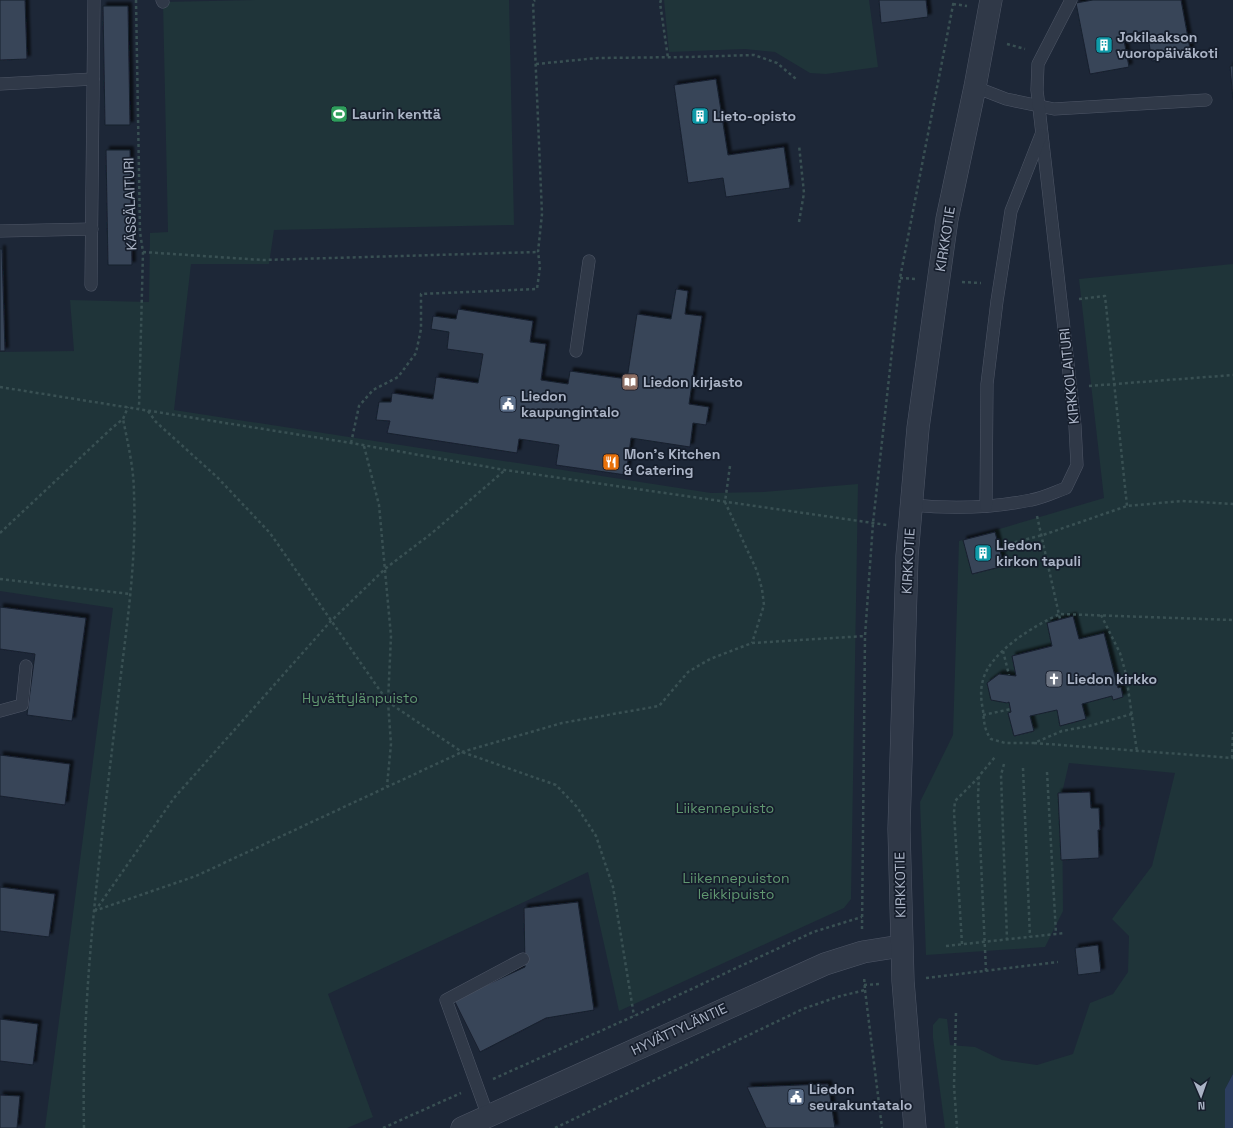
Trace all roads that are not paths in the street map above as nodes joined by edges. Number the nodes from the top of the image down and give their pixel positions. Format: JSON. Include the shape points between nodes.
{"nodes":[{"id":1,"x":94,"y":0,"type":"edge"},
{"id":2,"x":991,"y":0,"type":"edge"},
{"id":3,"x":1071,"y":0,"type":"edge"},
{"id":4,"x":94,"y":79,"type":"junction"},
{"id":5,"x":0,"y":84,"type":"edge"},
{"id":6,"x":975,"y":87,"type":"junction"},
{"id":7,"x":1206,"y":100,"type":"dead end"},
{"id":8,"x":1038,"y":106,"type":"junction"},
{"id":9,"x":1042,"y":133,"type":"junction"},
{"id":10,"x":92,"y":229,"type":"junction"},
{"id":11,"x":0,"y":231,"type":"edge"},
{"id":12,"x":589,"y":261,"type":"dead end"},
{"id":13,"x":91,"y":285,"type":"dead end"},
{"id":14,"x":576,"y":351,"type":"dead end"},
{"id":15,"x":912,"y":505,"type":"junction"},
{"id":16,"x":986,"y":506,"type":"junction"},
{"id":17,"x":26,"y":666,"type":"dead end"},
{"id":18,"x":0,"y":711,"type":"edge"},
{"id":19,"x":901,"y":946,"type":"junction"},
{"id":20,"x":523,"y":959,"type":"dead end"},
{"id":21,"x":488,"y":1116,"type":"junction"},
{"id":22,"x":462,"y":1128,"type":"edge"},
{"id":23,"x":915,"y":1128,"type":"edge"}],
"edges":[{"from":1,"to":4,"type":"lane"},
{"from":2,"to":6,"type":"street","name":"KIRKKOTIE"},
{"from":3,"to":8,"type":"lane","name":"KIRKKOLAITURI","via":[[1038,64]]},
{"from":4,"to":5,"type":"lane"},
{"from":4,"to":10,"type":"lane"},
{"from":6,"to":8,"type":"lane","via":[[1006,99]]},
{"from":6,"to":15,"type":"street","name":"KIRKKOTIE","via":[[947,219],[918,428]]},
{"from":7,"to":8,"type":"lane","via":[[1054,109]]},
{"from":8,"to":9,"type":"lane","name":"KIRKKOLAITURI"},
{"from":9,"to":16,"type":"lane","via":[[1011,211],[1000,284],[986,384]]},
{"from":9,"to":16,"type":"lane","name":"KIRKKOLAITURI","via":[[1071,388],[1077,465],[1066,488],[1033,500]]},
{"from":10,"to":11,"type":"lane"},
{"from":10,"to":13,"type":"lane"},
{"from":12,"to":14,"type":"lane"},
{"from":15,"to":16,"type":"lane","name":"KIRKKOLAITURI","via":[[941,508]]},
{"from":15,"to":19,"type":"street","name":"KIRKKOTIE","via":[[900,760]]},
{"from":17,"to":18,"type":"lane","via":[[22,705]]},
{"from":19,"to":21,"type":"street","name":"HYVÄTTYLÄNTIE","via":[[863,952],[825,964]]},
{"from":19,"to":23,"type":"street","name":"KIRKKOTIE"},
{"from":20,"to":21,"type":"lane","via":[[446,1000]]},
{"from":21,"to":22,"type":"street","name":"HYVÄTTYLÄNTIE"}]}
